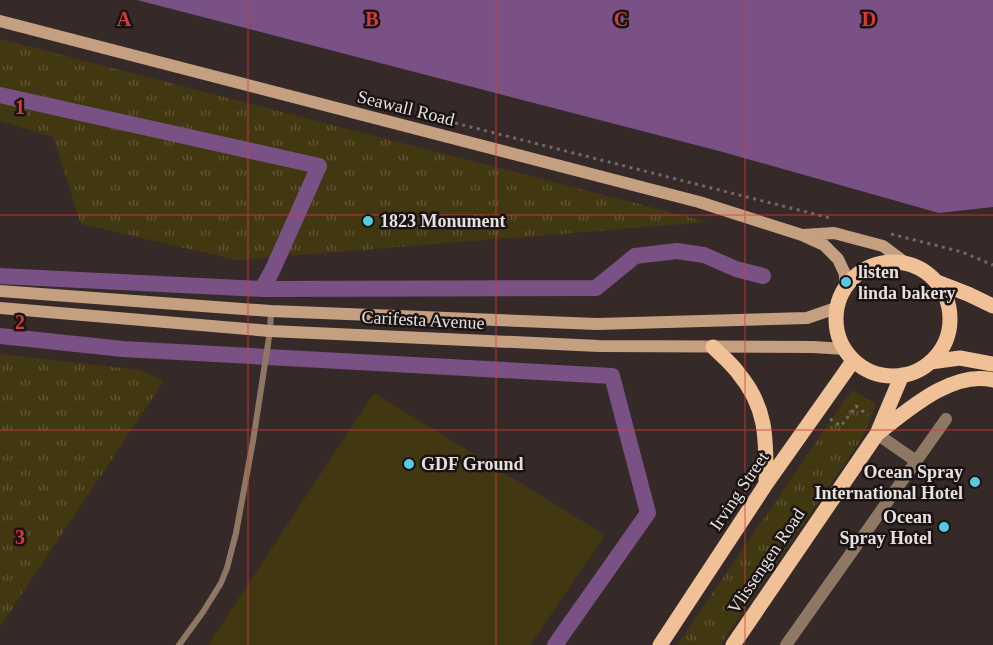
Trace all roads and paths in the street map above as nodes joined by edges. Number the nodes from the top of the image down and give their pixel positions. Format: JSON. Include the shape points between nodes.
{"nodes":[{"id":1,"x":0,"y":21,"type":"edge"},
{"id":2,"x":452,"y":122,"type":"dead end"},
{"id":3,"x":835,"y":220,"type":"dead end"},
{"id":4,"x":881,"y":232,"type":"dead end"},
{"id":5,"x":802,"y":235,"type":"junction"},
{"id":6,"x":907,"y":264,"type":"junction"},
{"id":7,"x":993,"y":265,"type":"edge"},
{"id":8,"x":937,"y":282,"type":"junction"},
{"id":9,"x":845,"y":287,"type":"junction"},
{"id":10,"x":0,"y":291,"type":"edge"},
{"id":11,"x":993,"y":306,"type":"edge"},
{"id":12,"x":0,"y":308,"type":"edge"},
{"id":13,"x":836,"y":308,"type":"junction"},
{"id":14,"x":271,"y":311,"type":"junction"},
{"id":15,"x":270,"y":331,"type":"junction"},
{"id":16,"x":713,"y":347,"type":"junction"},
{"id":17,"x":849,"y":355,"type":"junction"},
{"id":18,"x":930,"y":362,"type":"junction"},
{"id":19,"x":993,"y":364,"type":"edge"},
{"id":20,"x":902,"y":375,"type":"junction"},
{"id":21,"x":993,"y":380,"type":"edge"},
{"id":22,"x":819,"y":411,"type":"junction"},
{"id":23,"x":946,"y":419,"type":"dead end"},
{"id":24,"x":880,"y":429,"type":"junction"},
{"id":25,"x":916,"y":461,"type":"junction"},
{"id":26,"x":766,"y":484,"type":"junction"},
{"id":27,"x":179,"y":645,"type":"edge"},
{"id":28,"x":660,"y":645,"type":"edge"},
{"id":29,"x":733,"y":645,"type":"edge"},
{"id":30,"x":786,"y":645,"type":"edge"}],
"edges":[{"from":1,"to":5,"type":"main road","name":"Seawall Road","via":[[699,202]]},
{"from":2,"to":3,"type":"path"},
{"from":4,"to":7,"type":"path","via":[[962,252]]},
{"from":5,"to":6,"type":"main road","name":"Seawall Road","via":[[834,233],[883,246]]},
{"from":5,"to":9,"type":"main road","name":"Seawall Road","via":[[824,245],[838,259],[845,274]]},
{"from":6,"to":8,"type":"main road","via":[[923,270]]},
{"from":6,"to":9,"type":"main road","via":[[872,265]]},
{"from":8,"to":11,"type":"main road"},
{"from":8,"to":18,"type":"main road","via":[[950,315],[942,348]]},
{"from":9,"to":13,"type":"main road"},
{"from":10,"to":14,"type":"main road","name":"Carifesta Avenue"},
{"from":12,"to":15,"type":"main road","name":"Carifesta Avenue"},
{"from":13,"to":14,"type":"main road","name":"Carifesta Avenue","via":[[807,318],[597,324]]},
{"from":13,"to":17,"type":"main road","via":[[838,337]]},
{"from":14,"to":15,"type":"lane"},
{"from":15,"to":16,"type":"main road","name":"Carifesta Avenue","via":[[599,346]]},
{"from":15,"to":27,"type":"lane","via":[[227,568]]},
{"from":16,"to":17,"type":"main road","name":"Carifesta Avenue","via":[[813,347]]},
{"from":16,"to":26,"type":"main road","via":[[755,396],[765,438]]},
{"from":17,"to":20,"type":"main road","via":[[866,369]]},
{"from":17,"to":22,"type":"main road","name":"Irving Street"},
{"from":18,"to":19,"type":"main road","via":[[960,358]]},
{"from":18,"to":20,"type":"main road"},
{"from":20,"to":24,"type":"main road","name":"Vlissengen Road"},
{"from":21,"to":24,"type":"main road","via":[[953,383]]},
{"from":22,"to":24,"type":"path","via":[[842,426],[856,406]]},
{"from":22,"to":26,"type":"main road","name":"Irving Street"},
{"from":23,"to":25,"type":"street"},
{"from":24,"to":25,"type":"street"},
{"from":24,"to":29,"type":"main road","name":"Vlissengen Road"},
{"from":25,"to":30,"type":"street"},
{"from":26,"to":28,"type":"main road","name":"Irving Street"}]}
